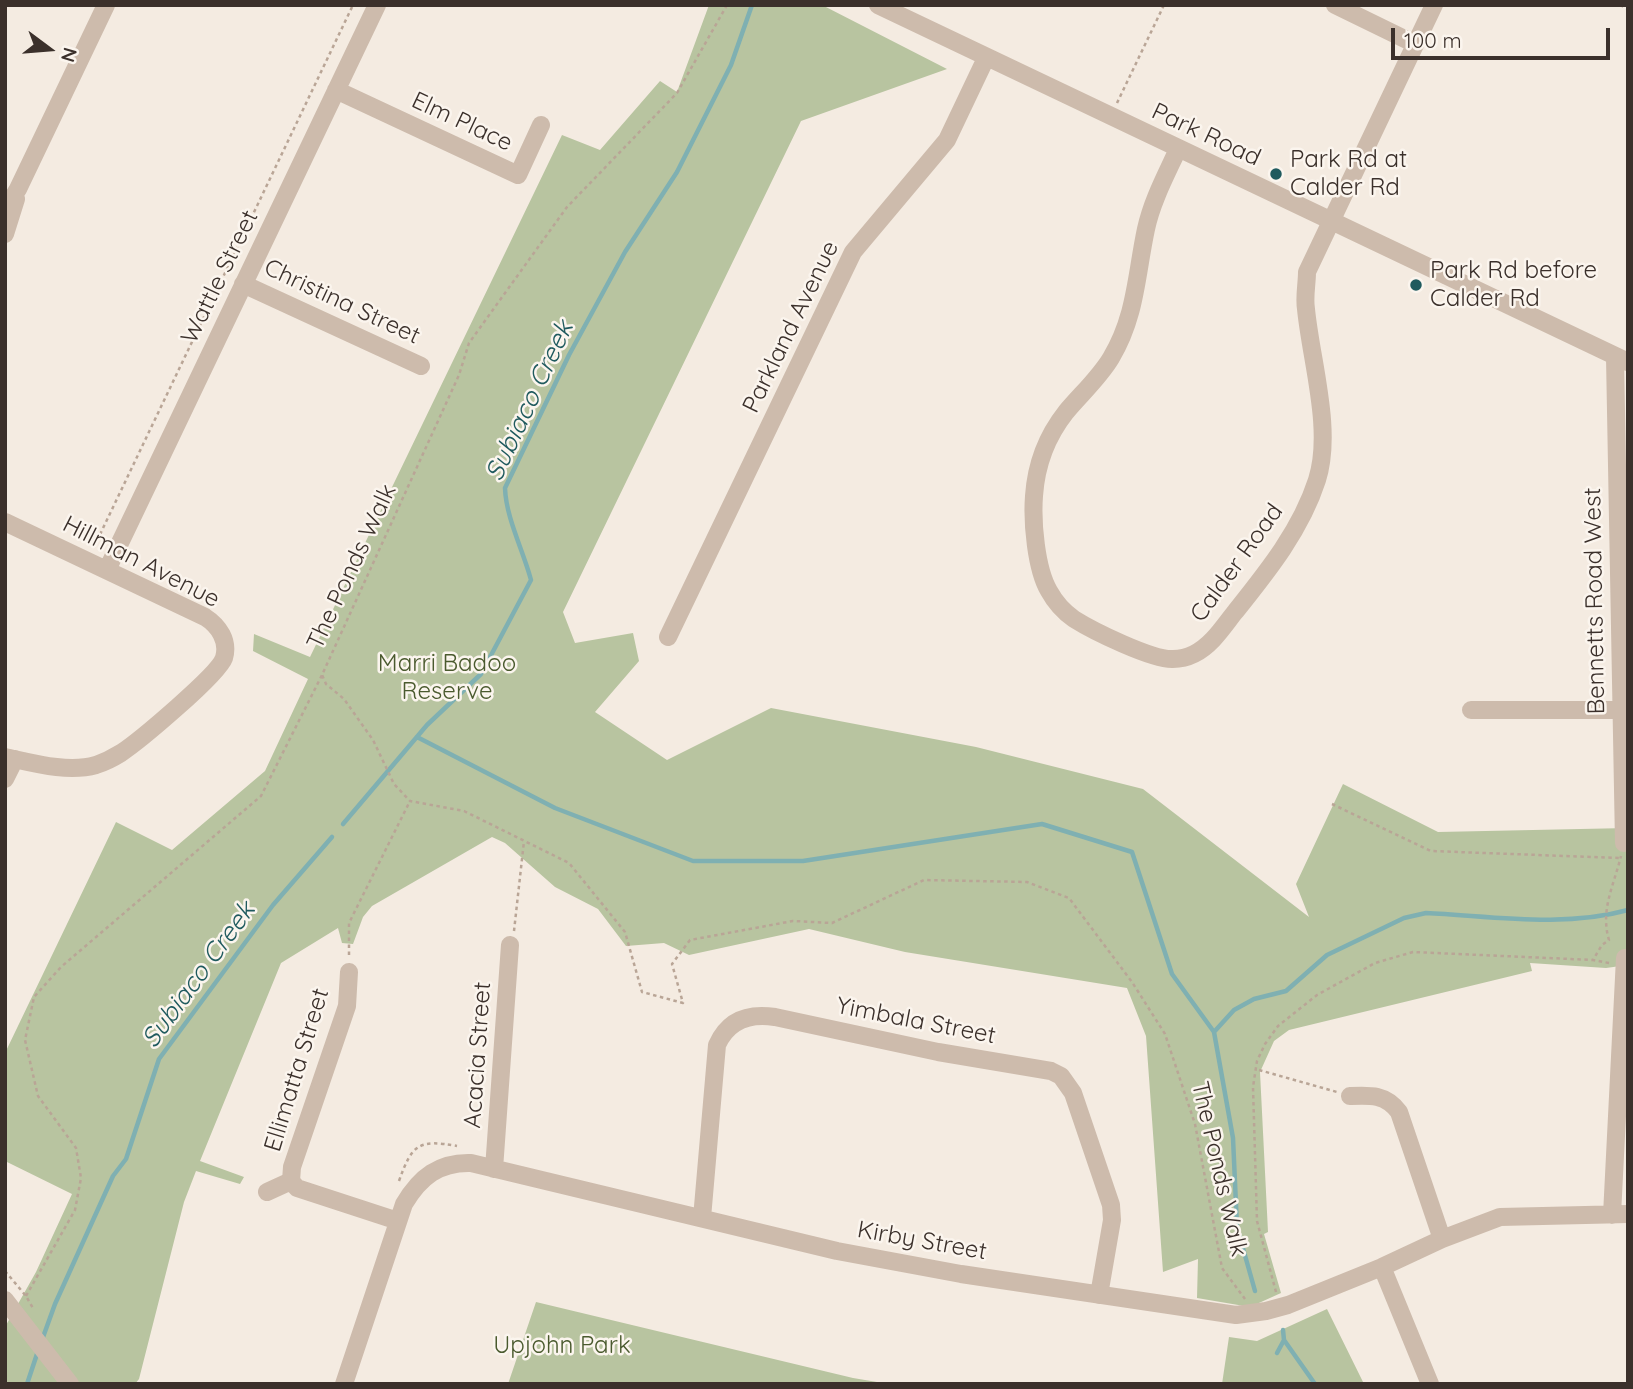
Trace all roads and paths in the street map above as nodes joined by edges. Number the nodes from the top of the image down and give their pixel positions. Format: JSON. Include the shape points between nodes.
{"nodes":[{"id":1,"x":106,"y":5,"type":"edge"},
{"id":2,"x":353,"y":5,"type":"edge"},
{"id":3,"x":377,"y":5,"type":"edge"},
{"id":4,"x":727,"y":5,"type":"edge"},
{"id":5,"x":878,"y":5,"type":"edge"},
{"id":6,"x":1164,"y":5,"type":"edge"},
{"id":7,"x":1335,"y":5,"type":"edge"},
{"id":8,"x":1434,"y":5,"type":"edge"},
{"id":9,"x":1620,"y":5,"type":"edge"},
{"id":10,"x":1628,"y":9,"type":"edge"},
{"id":11,"x":1415,"y":44,"type":"junction"},
{"id":12,"x":986,"y":58,"type":"junction"},
{"id":13,"x":336,"y":90,"type":"junction"},
{"id":14,"x":1111,"y":117,"type":"junction"},
{"id":15,"x":541,"y":125,"type":"dead end"},
{"id":16,"x":1178,"y":149,"type":"junction"},
{"id":17,"x":18,"y":189,"type":"junction"},
{"id":18,"x":5,"y":210,"type":"edge"},
{"id":19,"x":1331,"y":221,"type":"junction"},
{"id":20,"x":5,"y":234,"type":"edge"},
{"id":21,"x":243,"y":284,"type":"junction"},
{"id":22,"x":1621,"y":360,"type":"edge"},
{"id":23,"x":421,"y":366,"type":"dead end"},
{"id":24,"x":5,"y":522,"type":"edge"},
{"id":25,"x":94,"y":547,"type":"dead end"},
{"id":26,"x":107,"y":570,"type":"junction"},
{"id":27,"x":1624,"y":601,"type":"edge"},
{"id":28,"x":668,"y":637,"type":"dead end"},
{"id":29,"x":322,"y":675,"type":"junction"},
{"id":30,"x":1471,"y":710,"type":"dead end"},
{"id":31,"x":1622,"y":710,"type":"junction"},
{"id":32,"x":10,"y":758,"type":"edge"},
{"id":33,"x":5,"y":779,"type":"edge"},
{"id":34,"x":410,"y":801,"type":"junction"},
{"id":35,"x":1332,"y":804,"type":"dead end"},
{"id":36,"x":524,"y":841,"type":"junction"},
{"id":37,"x":1624,"y":852,"type":"edge"},
{"id":38,"x":510,"y":945,"type":"joint"},
{"id":39,"x":1625,"y":958,"type":"joint"},
{"id":40,"x":1593,"y":960,"type":"junction"},
{"id":41,"x":349,"y":972,"type":"joint"},
{"id":42,"x":1258,"y":1070,"type":"junction"},
{"id":43,"x":1350,"y":1096,"type":"joint"},
{"id":44,"x":494,"y":1168,"type":"junction"},
{"id":45,"x":291,"y":1181,"type":"junction"},
{"id":46,"x":267,"y":1192,"type":"dead end"},
{"id":47,"x":1620,"y":1214,"type":"edge"},
{"id":48,"x":702,"y":1218,"type":"junction"},
{"id":49,"x":398,"y":1221,"type":"junction"},
{"id":50,"x":1442,"y":1239,"type":"junction"},
{"id":51,"x":1382,"y":1267,"type":"junction"},
{"id":52,"x":5,"y":1271,"type":"edge"},
{"id":53,"x":1099,"y":1295,"type":"junction"},
{"id":54,"x":26,"y":1296,"type":"junction"},
{"id":55,"x":1277,"y":1296,"type":"dead end"},
{"id":56,"x":5,"y":1300,"type":"edge"},
{"id":57,"x":1246,"y":1301,"type":"dead end"},
{"id":58,"x":40,"y":1320,"type":"dead end"},
{"id":59,"x":68,"y":1382,"type":"edge"},
{"id":60,"x":344,"y":1384,"type":"edge"},
{"id":61,"x":1430,"y":1384,"type":"edge"}],
"edges":[{"from":1,"to":17,"type":"street"},
{"from":2,"to":25,"type":"path","name":"Wattle Street"},
{"from":3,"to":13,"type":"street","name":"Wattle Street"},
{"from":4,"to":29,"type":"path","name":"The Ponds Walk","via":[[677,93],[567,207],[469,343]]},
{"from":5,"to":12,"type":"street","name":"Park Road"},
{"from":6,"to":14,"type":"path"},
{"from":7,"to":11,"type":"street"},
{"from":8,"to":11,"type":"street","name":"Calder Road"},
{"from":9,"to":10,"type":"path"},
{"from":11,"to":19,"type":"street","name":"Calder Road"},
{"from":12,"to":14,"type":"street","name":"Park Road"},
{"from":12,"to":28,"type":"street","name":"Parkland Avenue","via":[[947,140],[853,253]]},
{"from":13,"to":15,"type":"street","name":"Elm Place","via":[[518,175]]},
{"from":13,"to":21,"type":"street","name":"Wattle Street"},
{"from":14,"to":16,"type":"street","name":"Park Road"},
{"from":16,"to":19,"type":"street","name":"Park Road"},
{"from":16,"to":19,"type":"street","name":"Calder Road","via":[[1150,215],[1128,324],[1107,365],[1048,440],[1034,495],[1039,563],[1049,592],[1073,618],[1138,649],[1173,660],[1204,648],[1265,574],[1308,503],[1322,452],[1319,396],[1305,307],[1307,272]]},
{"from":17,"to":18,"type":"street"},
{"from":17,"to":20,"type":"street"},
{"from":19,"to":22,"type":"street","name":"Park Road"},
{"from":21,"to":23,"type":"street","name":"Christina Street"},
{"from":21,"to":26,"type":"street","name":"Wattle Street"},
{"from":22,"to":27,"type":"street","name":"Bennetts Road West"},
{"from":24,"to":26,"type":"street","name":"Hillman Avenue"},
{"from":26,"to":32,"type":"street","name":"Hillman Avenue","via":[[212,622],[224,640],[223,659],[142,736],[107,761],[74,768]]},
{"from":27,"to":31,"type":"street","name":"Bennetts Road West"},
{"from":29,"to":34,"type":"path","name":"The Ponds Walk","via":[[373,740],[394,784]]},
{"from":29,"to":54,"type":"path","via":[[261,796],[61,967],[34,997],[25,1040],[38,1096],[76,1148],[81,1178],[75,1210]]},
{"from":30,"to":31,"type":"street"},
{"from":31,"to":37,"type":"street","name":"Bennetts Road West"},
{"from":32,"to":33,"type":"street"},
{"from":34,"to":36,"type":"path","name":"The Ponds Walk","via":[[464,811]]},
{"from":34,"to":41,"type":"path","via":[[349,923]]},
{"from":35,"to":37,"type":"path","via":[[1431,851]]},
{"from":36,"to":38,"type":"path"},
{"from":36,"to":57,"type":"path","name":"The Ponds Walk","via":[[569,863],[625,932],[642,992],[683,1003],[672,964],[690,940],[793,920],[831,923],[923,880],[1027,882],[1069,898],[1165,1034],[1195,1124],[1222,1268]]},
{"from":37,"to":40,"type":"path","via":[[1608,896],[1605,927],[1609,940]]},
{"from":38,"to":44,"type":"street","name":"Acacia Street"},
{"from":39,"to":40,"type":"path","name":"The Ponds Walk","via":[[1615,963]]},
{"from":39,"to":47,"type":"street"},
{"from":40,"to":42,"type":"path","name":"The Ponds Walk","via":[[1413,952],[1375,962],[1317,995],[1278,1026],[1257,1061]]},
{"from":41,"to":45,"type":"street","name":"Ellimatta Street","via":[[347,1006]]},
{"from":42,"to":43,"type":"path"},
{"from":42,"to":55,"type":"path","name":"The Ponds Walk","via":[[1253,1087],[1257,1221]]},
{"from":43,"to":50,"type":"street","via":[[1376,1095],[1399,1112]]},
{"from":44,"to":48,"type":"street","name":"Kirby Street"},
{"from":44,"to":49,"type":"street","name":"Kirby Street","via":[[460,1163],[438,1168],[416,1184]]},
{"from":45,"to":46,"type":"street","name":"Ellimatta Street"},
{"from":45,"to":49,"type":"street","name":"Ellimatta Street","via":[[297,1188]]},
{"from":47,"to":50,"type":"street","name":"Kirby Street","via":[[1500,1217]]},
{"from":48,"to":53,"type":"street","name":"Kirby Street","via":[[837,1251]]},
{"from":48,"to":53,"type":"street","name":"Yimbala Street","via":[[717,1045],[731,1024],[743,1018],[775,1017],[1061,1076],[1073,1093],[1111,1205]]},
{"from":49,"to":60,"type":"street","name":"Kirby Street"},
{"from":50,"to":51,"type":"street","name":"Kirby Street"},
{"from":51,"to":53,"type":"street","name":"Kirby Street","via":[[1288,1305],[1250,1314],[1218,1314]]},
{"from":51,"to":61,"type":"street"},
{"from":52,"to":54,"type":"path"},
{"from":54,"to":58,"type":"path"},
{"from":56,"to":59,"type":"street"}]}
